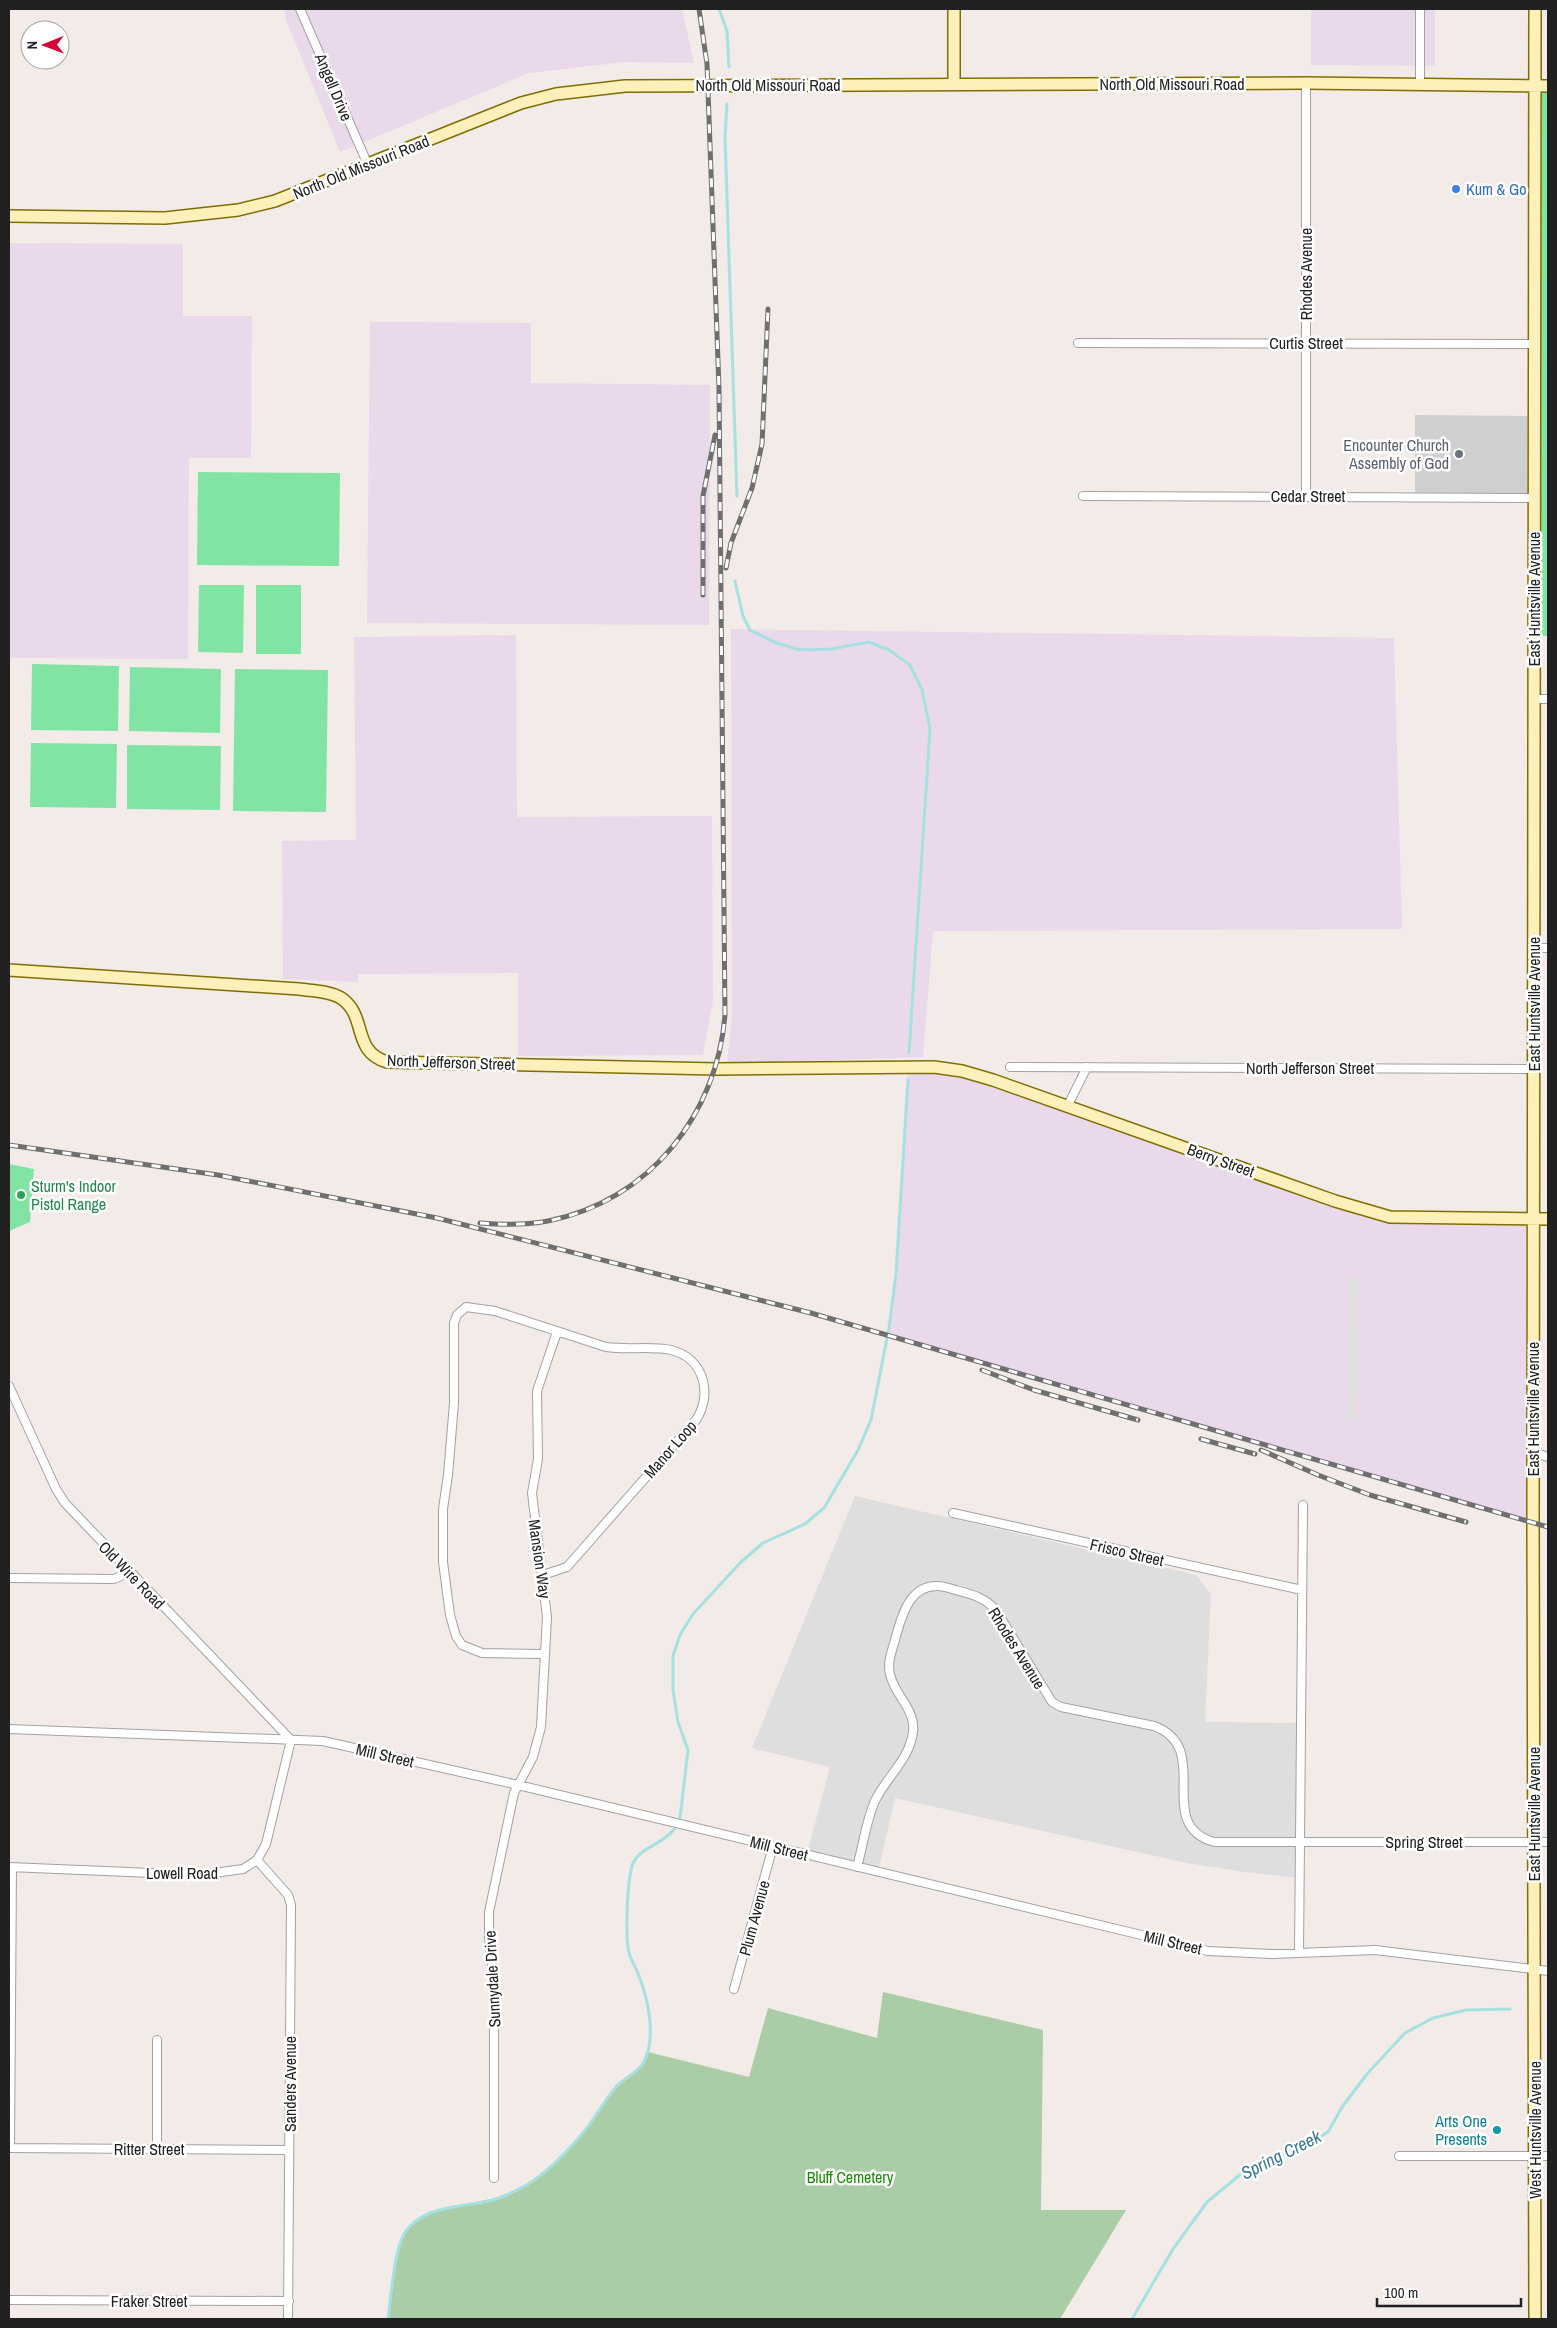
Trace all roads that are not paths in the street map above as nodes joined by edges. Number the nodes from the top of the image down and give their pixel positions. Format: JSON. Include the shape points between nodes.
{"nodes":[{"id":1,"x":300,"y":9,"type":"edge"},
{"id":2,"x":954,"y":9,"type":"edge"},
{"id":3,"x":1420,"y":9,"type":"edge"},
{"id":4,"x":1535,"y":9,"type":"edge"},
{"id":5,"x":1306,"y":83,"type":"junction"},
{"id":6,"x":954,"y":84,"type":"junction"},
{"id":7,"x":1420,"y":84,"type":"junction"},
{"id":8,"x":1534,"y":86,"type":"junction"},
{"id":9,"x":1548,"y":86,"type":"edge"},
{"id":10,"x":368,"y":165,"type":"junction"},
{"id":11,"x":9,"y":216,"type":"edge"},
{"id":12,"x":1306,"y":342,"type":"junction"},
{"id":13,"x":1078,"y":343,"type":"dead end"},
{"id":14,"x":1534,"y":344,"type":"junction"},
{"id":15,"x":1082,"y":496,"type":"dead end"},
{"id":16,"x":1306,"y":496,"type":"junction"},
{"id":17,"x":1533,"y":498,"type":"junction"},
{"id":18,"x":1534,"y":699,"type":"junction"},
{"id":19,"x":1548,"y":699,"type":"edge"},
{"id":20,"x":1534,"y":948,"type":"junction"},
{"id":21,"x":1548,"y":948,"type":"edge"},
{"id":22,"x":9,"y":970,"type":"edge"},
{"id":23,"x":901,"y":1066,"type":"joint"},
{"id":24,"x":1010,"y":1067,"type":"dead end"},
{"id":25,"x":1087,"y":1067,"type":"junction"},
{"id":26,"x":1534,"y":1068,"type":"junction"},
{"id":27,"x":1068,"y":1105,"type":"junction"},
{"id":28,"x":1533,"y":1219,"type":"junction"},
{"id":29,"x":1548,"y":1219,"type":"edge"},
{"id":30,"x":557,"y":1332,"type":"junction"},
{"id":31,"x":9,"y":1386,"type":"edge"},
{"id":32,"x":1533,"y":1452,"type":"junction"},
{"id":33,"x":1548,"y":1457,"type":"edge"},
{"id":34,"x":1303,"y":1505,"type":"dead end"},
{"id":35,"x":953,"y":1513,"type":"dead end"},
{"id":36,"x":130,"y":1572,"type":"junction"},
{"id":37,"x":543,"y":1575,"type":"junction"},
{"id":38,"x":9,"y":1578,"type":"edge"},
{"id":39,"x":1302,"y":1590,"type":"junction"},
{"id":40,"x":545,"y":1654,"type":"junction"},
{"id":41,"x":9,"y":1729,"type":"edge"},
{"id":42,"x":291,"y":1740,"type":"junction"},
{"id":43,"x":518,"y":1785,"type":"junction"},
{"id":44,"x":1299,"y":1841,"type":"junction"},
{"id":45,"x":1534,"y":1842,"type":"junction"},
{"id":46,"x":1548,"y":1842,"type":"edge"},
{"id":47,"x":773,"y":1846,"type":"junction"},
{"id":48,"x":257,"y":1860,"type":"junction"},
{"id":49,"x":857,"y":1867,"type":"junction"},
{"id":50,"x":10,"y":1868,"type":"edge"},
{"id":51,"x":1299,"y":1952,"type":"junction"},
{"id":52,"x":1534,"y":1970,"type":"junction"},
{"id":53,"x":1548,"y":1971,"type":"edge"},
{"id":54,"x":734,"y":1989,"type":"dead end"},
{"id":55,"x":10,"y":2014,"type":"edge"},
{"id":56,"x":157,"y":2040,"type":"dead end"},
{"id":57,"x":9,"y":2148,"type":"edge"},
{"id":58,"x":158,"y":2149,"type":"junction"},
{"id":59,"x":289,"y":2150,"type":"junction"},
{"id":60,"x":1399,"y":2156,"type":"dead end"},
{"id":61,"x":1534,"y":2156,"type":"junction"},
{"id":62,"x":1548,"y":2156,"type":"edge"},
{"id":63,"x":494,"y":2178,"type":"dead end"},
{"id":64,"x":9,"y":2300,"type":"edge"},
{"id":65,"x":289,"y":2302,"type":"junction"},
{"id":66,"x":288,"y":2319,"type":"edge"},
{"id":67,"x":1535,"y":2319,"type":"edge"}],
"edges":[{"from":1,"to":10,"type":"street","name":"Angell Drive"},
{"from":2,"to":6,"type":"main road"},
{"from":3,"to":7,"type":"street"},
{"from":4,"to":8,"type":"main road","name":"East Huntsville Avenue"},
{"from":5,"to":6,"type":"main road","name":"North Old Missouri Road"},
{"from":5,"to":7,"type":"main road","name":"North Old Missouri Road"},
{"from":5,"to":12,"type":"street","name":"Rhodes Avenue"},
{"from":6,"to":10,"type":"main road","name":"North Old Missouri Road","via":[[625,86],[573,91],[522,103]]},
{"from":7,"to":8,"type":"main road","name":"North Old Missouri Road"},
{"from":8,"to":9,"type":"main road","name":"North Old Missouri Road"},
{"from":8,"to":14,"type":"main road","name":"East Huntsville Avenue"},
{"from":10,"to":11,"type":"main road","name":"North Old Missouri Road","via":[[274,201],[238,210],[165,218]]},
{"from":12,"to":13,"type":"street","name":"Curtis Street"},
{"from":12,"to":14,"type":"street","name":"Curtis Street"},
{"from":12,"to":16,"type":"street","name":"Rhodes Avenue"},
{"from":14,"to":17,"type":"main road","name":"East Huntsville Avenue"},
{"from":15,"to":16,"type":"street","name":"Cedar Street"},
{"from":16,"to":17,"type":"street","name":"Cedar Street"},
{"from":17,"to":18,"type":"main road","name":"East Huntsville Avenue"},
{"from":18,"to":19,"type":"street"},
{"from":18,"to":20,"type":"main road","name":"East Huntsville Avenue"},
{"from":20,"to":21,"type":"street"},
{"from":20,"to":26,"type":"main road","name":"East Huntsville Avenue"},
{"from":22,"to":23,"type":"main road","name":"North Jefferson Street","via":[[299,989],[329,994],[341,998],[349,1006],[370,1054],[387,1062],[717,1068]]},
{"from":23,"to":27,"type":"main road","name":"Berry Street","via":[[962,1071]]},
{"from":24,"to":25,"type":"street","name":"North Jefferson Street"},
{"from":25,"to":26,"type":"street","name":"North Jefferson Street"},
{"from":25,"to":27,"type":"street"},
{"from":26,"to":28,"type":"main road","name":"East Huntsville Avenue"},
{"from":27,"to":28,"type":"main road","name":"Berry Street","via":[[1335,1201],[1390,1217]]},
{"from":28,"to":29,"type":"main road","name":"Berry Street"},
{"from":28,"to":32,"type":"main road","name":"East Huntsville Avenue"},
{"from":30,"to":37,"type":"street","name":"Mansion Way","via":[[540,1378],[536,1406],[538,1459],[532,1493]]},
{"from":30,"to":37,"type":"street","name":"Manor Loop","via":[[606,1347],[671,1350],[681,1354],[698,1368],[705,1401],[696,1420],[575,1559],[566,1567]]},
{"from":30,"to":40,"type":"street","name":"Manor Loop","via":[[495,1311],[474,1307],[462,1309],[454,1323],[454,1403],[443,1509],[443,1562],[450,1615],[462,1645],[482,1653]]},
{"from":31,"to":36,"type":"street","name":"Old Wire Road","via":[[56,1490],[74,1515]]},
{"from":32,"to":33,"type":"street"},
{"from":32,"to":45,"type":"main road","name":"East Huntsville Avenue"},
{"from":34,"to":39,"type":"street"},
{"from":35,"to":39,"type":"street","name":"Frisco Street"},
{"from":36,"to":38,"type":"street","via":[[114,1579]]},
{"from":36,"to":42,"type":"street","name":"Old Wire Road"},
{"from":37,"to":40,"type":"street","name":"Mansion Way","via":[[547,1617]]},
{"from":39,"to":44,"type":"street"},
{"from":40,"to":43,"type":"street","name":"Mansion Way","via":[[539,1741]]},
{"from":41,"to":42,"type":"street","name":"Mill Street"},
{"from":42,"to":43,"type":"street","name":"Mill Street","via":[[323,1741]]},
{"from":42,"to":48,"type":"street","via":[[266,1844]]},
{"from":43,"to":47,"type":"street","name":"Mill Street"},
{"from":43,"to":63,"type":"street","name":"Sunnydale Drive","via":[[489,1912],[494,1985]]},
{"from":44,"to":45,"type":"street","name":"Spring Street"},
{"from":44,"to":49,"type":"street","name":"Rhodes Avenue","via":[[1214,1842],[1202,1839],[1187,1822],[1184,1759],[1174,1738],[1154,1726],[1061,1707],[1052,1702],[986,1599],[935,1586],[909,1601],[889,1661],[889,1671],[897,1691],[910,1711],[913,1733],[903,1760],[874,1802]]},
{"from":44,"to":51,"type":"street"},
{"from":45,"to":46,"type":"street","name":"Spring Street"},
{"from":45,"to":52,"type":"main road","name":"East Huntsville Avenue"},
{"from":47,"to":49,"type":"street","name":"Mill Street"},
{"from":47,"to":54,"type":"street","name":"Plum Avenue"},
{"from":48,"to":50,"type":"street","name":"Lowell Road","via":[[243,1869],[200,1875]]},
{"from":48,"to":59,"type":"street","name":"Sanders Avenue","via":[[288,1895],[291,1905]]},
{"from":49,"to":51,"type":"street","name":"Mill Street","via":[[1208,1951]]},
{"from":50,"to":55,"type":"street"},
{"from":51,"to":52,"type":"street","name":"Mill Street","via":[[1375,1950]]},
{"from":52,"to":53,"type":"street","name":"Mill Street"},
{"from":52,"to":61,"type":"main road","name":"West Huntsville Avenue"},
{"from":55,"to":57,"type":"street"},
{"from":56,"to":58,"type":"street"},
{"from":57,"to":58,"type":"street","name":"Ritter Street"},
{"from":58,"to":59,"type":"street","name":"Ritter Street"},
{"from":59,"to":65,"type":"street","name":"Sanders Avenue"},
{"from":60,"to":61,"type":"street"},
{"from":61,"to":62,"type":"street"},
{"from":61,"to":67,"type":"main road","name":"West Huntsville Avenue"},
{"from":64,"to":65,"type":"street","name":"Fraker Street"},
{"from":65,"to":66,"type":"street","name":"Sanders Avenue"}]}
